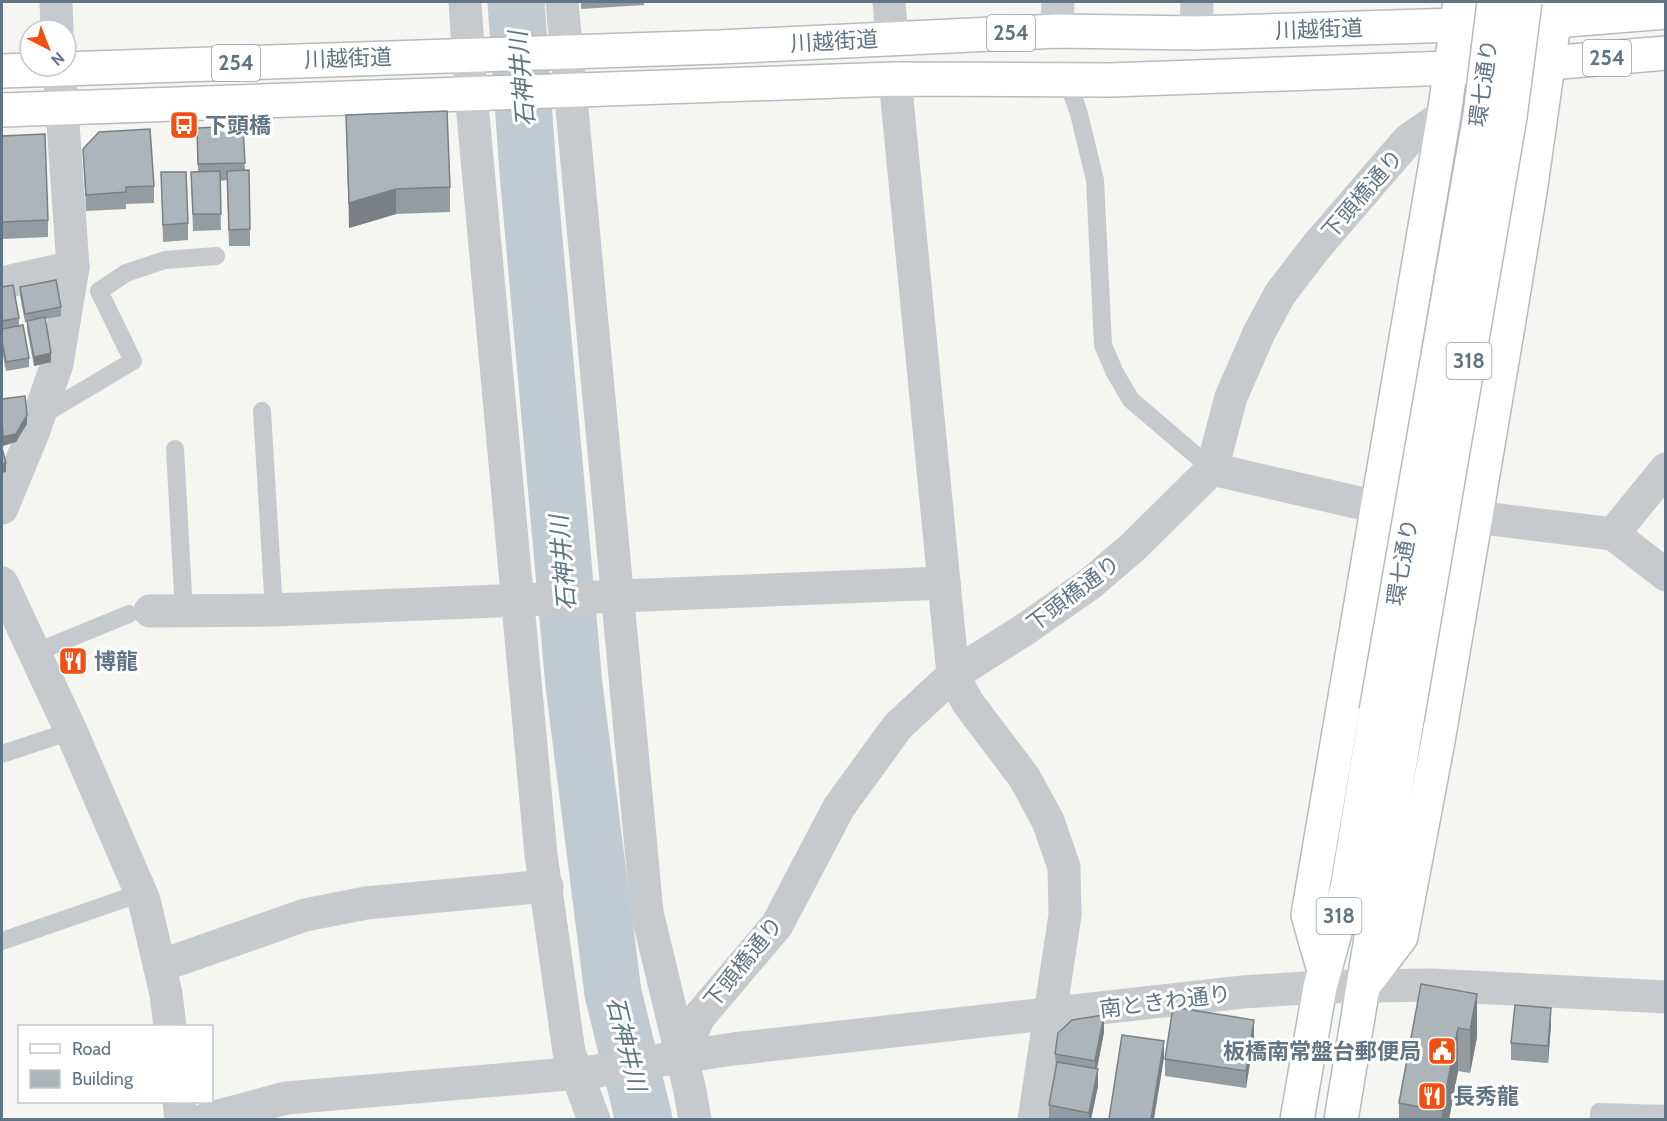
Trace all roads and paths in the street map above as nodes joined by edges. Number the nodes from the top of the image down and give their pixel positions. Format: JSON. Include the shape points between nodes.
{"nodes":[{"id":1,"x":56,"y":2,"type":"edge"},
{"id":2,"x":465,"y":2,"type":"edge"},
{"id":3,"x":562,"y":2,"type":"edge"},
{"id":4,"x":889,"y":2,"type":"edge"},
{"id":5,"x":1494,"y":2,"type":"edge"},
{"id":6,"x":1525,"y":2,"type":"edge"},
{"id":7,"x":1556,"y":11,"type":"edge"},
{"id":8,"x":1665,"y":12,"type":"edge"},
{"id":9,"x":1459,"y":13,"type":"edge"},
{"id":10,"x":1057,"y":16,"type":"edge"},
{"id":11,"x":1196,"y":17,"type":"edge"},
{"id":12,"x":57,"y":18,"type":"edge"},
{"id":13,"x":892,"y":38,"type":"junction"},
{"id":14,"x":566,"y":50,"type":"junction"},
{"id":15,"x":1665,"y":53,"type":"edge"},
{"id":16,"x":470,"y":54,"type":"junction"},
{"id":17,"x":1549,"y":63,"type":"junction"},
{"id":18,"x":78,"y":67,"type":"edge"},
{"id":19,"x":1451,"y":68,"type":"junction"},
{"id":20,"x":18,"y":70,"type":"edge"},
{"id":21,"x":2,"y":71,"type":"edge"},
{"id":22,"x":60,"y":78,"type":"edge"},
{"id":23,"x":895,"y":79,"type":"junction"},
{"id":24,"x":1067,"y":79,"type":"junction"},
{"id":25,"x":569,"y":89,"type":"junction"},
{"id":26,"x":472,"y":92,"type":"junction"},
{"id":27,"x":62,"y":107,"type":"junction"},
{"id":28,"x":2,"y":110,"type":"edge"},
{"id":29,"x":1444,"y":116,"type":"junction"},
{"id":30,"x":216,"y":256,"type":"dead end"},
{"id":31,"x":73,"y":267,"type":"junction"},
{"id":32,"x":2,"y":283,"type":"edge"},
{"id":33,"x":262,"y":411,"type":"dead end"},
{"id":34,"x":38,"y":418,"type":"junction"},
{"id":35,"x":175,"y":449,"type":"dead end"},
{"id":36,"x":1212,"y":469,"type":"junction"},
{"id":37,"x":1665,"y":469,"type":"edge"},
{"id":38,"x":1377,"y":507,"type":"junction"},
{"id":39,"x":2,"y":508,"type":"edge"},
{"id":40,"x":1475,"y":517,"type":"junction"},
{"id":41,"x":1613,"y":534,"type":"junction"},
{"id":42,"x":1665,"y":574,"type":"edge"},
{"id":43,"x":944,"y":583,"type":"junction"},
{"id":44,"x":2,"y":584,"type":"edge"},
{"id":45,"x":618,"y":596,"type":"junction"},
{"id":46,"x":517,"y":600,"type":"junction"},
{"id":47,"x":274,"y":610,"type":"junction"},
{"id":48,"x":140,"y":612,"type":"joint"},
{"id":49,"x":184,"y":612,"type":"junction"},
{"id":50,"x":34,"y":653,"type":"junction"},
{"id":51,"x":953,"y":675,"type":"junction"},
{"id":52,"x":71,"y":731,"type":"junction"},
{"id":53,"x":2,"y":754,"type":"edge"},
{"id":54,"x":547,"y":886,"type":"junction"},
{"id":55,"x":141,"y":893,"type":"junction"},
{"id":56,"x":2,"y":941,"type":"edge"},
{"id":57,"x":160,"y":966,"type":"junction"},
{"id":58,"x":1322,"y":979,"type":"junction"},
{"id":59,"x":1364,"y":985,"type":"junction"},
{"id":60,"x":1665,"y":997,"type":"edge"},
{"id":61,"x":1051,"y":1014,"type":"junction"},
{"id":62,"x":170,"y":1025,"type":"edge"},
{"id":63,"x":674,"y":1058,"type":"junction"},
{"id":64,"x":584,"y":1072,"type":"junction"},
{"id":65,"x":179,"y":1103,"type":"edge"},
{"id":66,"x":1665,"y":1114,"type":"edge"},
{"id":67,"x":181,"y":1119,"type":"edge"},
{"id":68,"x":204,"y":1119,"type":"edge"},
{"id":69,"x":594,"y":1119,"type":"edge"},
{"id":70,"x":694,"y":1119,"type":"edge"},
{"id":71,"x":1034,"y":1119,"type":"edge"},
{"id":72,"x":1297,"y":1119,"type":"edge"},
{"id":73,"x":1341,"y":1119,"type":"edge"},
{"id":74,"x":1599,"y":1119,"type":"edge"}],
"edges":[{"from":1,"to":12,"type":"street"},
{"from":2,"to":16,"type":"street"},
{"from":3,"to":14,"type":"street"},
{"from":4,"to":13,"type":"street"},
{"from":5,"to":58,"type":"main road","name":"環七通り","number":"318","bridge":true,"via":[[1480,115],[1347,889]]},
{"from":6,"to":59,"type":"main road","name":"環七通り","number":"318","bridge":true,"via":[[1510,117]]},
{"from":7,"to":8,"type":"main road","name":"川越街道","number":"254"},
{"from":7,"to":9,"type":"main road","name":"川越街道","number":"254"},
{"from":7,"to":17,"type":"main road"},
{"from":9,"to":11,"type":"main road","name":"川越街道","number":"254"},
{"from":9,"to":19,"type":"main road"},
{"from":10,"to":11,"type":"main road","name":"川越街道","number":"254"},
{"from":10,"to":13,"type":"main road","name":"川越街道","number":"254"},
{"from":13,"to":14,"type":"main road","name":"川越街道","number":"254"},
{"from":14,"to":16,"type":"main road","name":"川越街道","number":"254"},
{"from":14,"to":25,"type":"street"},
{"from":15,"to":17,"type":"main road","name":"川越街道","number":"254"},
{"from":16,"to":18,"type":"main road","name":"川越街道","number":"254"},
{"from":16,"to":26,"type":"street"},
{"from":17,"to":19,"type":"main road","name":"川越街道","number":"254"},
{"from":17,"to":40,"type":"main road"},
{"from":19,"to":24,"type":"main road","name":"川越街道","number":"254"},
{"from":19,"to":29,"type":"main road"},
{"from":20,"to":21,"type":"main road","name":"川越街道","number":"254"},
{"from":22,"to":27,"type":"street"},
{"from":23,"to":24,"type":"main road","name":"川越街道","number":"254"},
{"from":23,"to":25,"type":"main road","name":"川越街道","number":"254"},
{"from":23,"to":43,"type":"street"},
{"from":24,"to":36,"type":"lane","via":[[1095,180],[1103,345],[1131,400]]},
{"from":25,"to":26,"type":"main road","name":"川越街道","number":"254"},
{"from":25,"to":45,"type":"street"},
{"from":26,"to":27,"type":"main road","name":"川越街道","number":"254"},
{"from":26,"to":46,"type":"street"},
{"from":27,"to":28,"type":"main road","name":"川越街道","number":"254"},
{"from":27,"to":31,"type":"street"},
{"from":29,"to":36,"type":"street","name":"下頭橋通り","via":[[1408,140],[1280,294],[1258,333],[1231,397]]},
{"from":29,"to":38,"type":"main road"},
{"from":30,"to":34,"type":"lane","via":[[165,260],[126,273],[99,291],[133,361]]},
{"from":31,"to":32,"type":"street"},
{"from":31,"to":34,"type":"street","via":[[57,364]]},
{"from":33,"to":47,"type":"lane"},
{"from":34,"to":39,"type":"street"},
{"from":35,"to":49,"type":"lane"},
{"from":36,"to":38,"type":"street"},
{"from":36,"to":51,"type":"street","name":"下頭橋通り","via":[[1091,583]]},
{"from":37,"to":41,"type":"street"},
{"from":38,"to":58,"type":"main road","via":[[1308,915]]},
{"from":40,"to":41,"type":"street"},
{"from":40,"to":59,"type":"main road","via":[[1401,937]]},
{"from":41,"to":42,"type":"street"},
{"from":43,"to":45,"type":"street"},
{"from":43,"to":51,"type":"street"},
{"from":44,"to":50,"type":"street"},
{"from":45,"to":46,"type":"street"},
{"from":45,"to":63,"type":"street","via":[[647,912]]},
{"from":46,"to":47,"type":"street"},
{"from":46,"to":54,"type":"street"},
{"from":47,"to":49,"type":"street"},
{"from":48,"to":49,"type":"street"},
{"from":48,"to":50,"type":"lane"},
{"from":50,"to":52,"type":"street"},
{"from":51,"to":61,"type":"street","via":[[968,703],[1024,777],[1048,820],[1064,867],[1065,915]]},
{"from":51,"to":63,"type":"street","name":"下頭橋通り","via":[[898,726],[839,807],[777,925],[699,1017]]},
{"from":52,"to":53,"type":"lane"},
{"from":52,"to":55,"type":"street"},
{"from":54,"to":57,"type":"street","via":[[366,903],[305,915]]},
{"from":54,"to":64,"type":"street","via":[[569,1052]]},
{"from":55,"to":56,"type":"lane"},
{"from":55,"to":57,"type":"street"},
{"from":57,"to":62,"type":"street"},
{"from":58,"to":59,"type":"street","name":"南ときわ通り"},
{"from":58,"to":61,"type":"street","name":"南ときわ通り"},
{"from":58,"to":72,"type":"main road","name":"環七通り","number":"318"},
{"from":59,"to":60,"type":"street","name":"南ときわ通り"},
{"from":59,"to":73,"type":"main road","name":"環七通り","number":"318"},
{"from":61,"to":63,"type":"street","name":"南ときわ通り","via":[[733,1048]]},
{"from":61,"to":71,"type":"street"},
{"from":63,"to":64,"type":"street"},
{"from":63,"to":70,"type":"street","via":[[690,1091]]},
{"from":64,"to":68,"type":"street","via":[[286,1098]]},
{"from":64,"to":69,"type":"street"},
{"from":65,"to":67,"type":"street"},
{"from":66,"to":74,"type":"lane","via":[[1599,1112]]}]}
